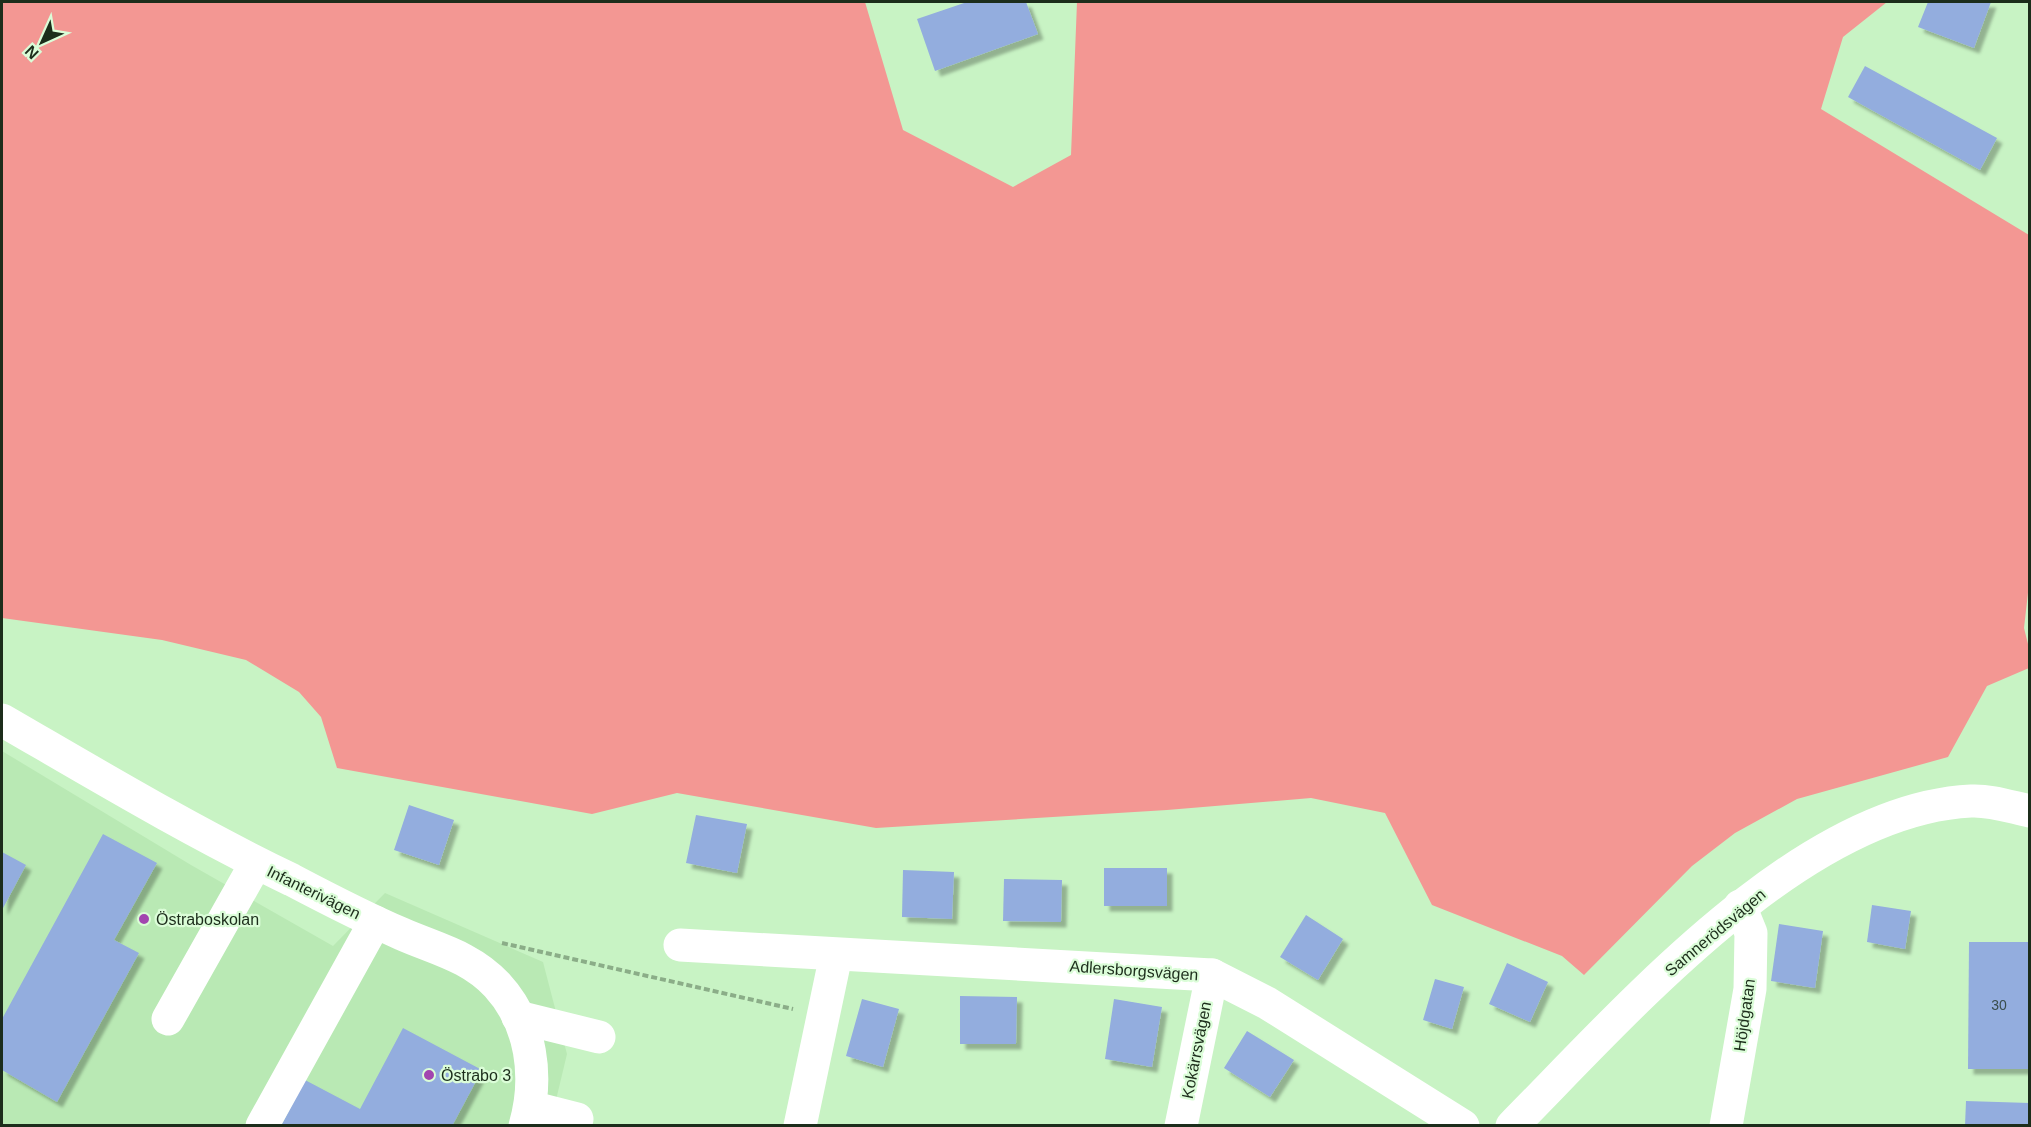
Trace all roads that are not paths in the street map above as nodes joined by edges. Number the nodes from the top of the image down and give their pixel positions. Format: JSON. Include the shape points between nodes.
{"nodes":[{"id":1,"x":2,"y":720,"type":"edge"},
{"id":2,"x":2030,"y":812,"type":"edge"},
{"id":3,"x":256,"y":863,"type":"junction"},
{"id":4,"x":1740,"y":906,"type":"junction"},
{"id":5,"x":375,"y":922,"type":"junction"},
{"id":6,"x":680,"y":945,"type":"dead end"},
{"id":7,"x":836,"y":955,"type":"junction"},
{"id":8,"x":1212,"y":975,"type":"junction"},
{"id":9,"x":518,"y":1017,"type":"junction"},
{"id":10,"x":168,"y":1019,"type":"dead end"},
{"id":11,"x":599,"y":1037,"type":"dead end"},
{"id":12,"x":528,"y":1116,"type":"edge"},
{"id":13,"x":577,"y":1119,"type":"dead end"},
{"id":14,"x":262,"y":1125,"type":"edge"},
{"id":15,"x":800,"y":1125,"type":"edge"},
{"id":16,"x":1181,"y":1125,"type":"edge"},
{"id":17,"x":1463,"y":1125,"type":"edge"},
{"id":18,"x":1512,"y":1125,"type":"edge"},
{"id":19,"x":1726,"y":1125,"type":"edge"}],
"edges":[{"from":1,"to":3,"type":"street","name":"Infanterivägen","via":[[203,837]]},
{"from":2,"to":4,"type":"street","name":"Samnerödsvägen","via":[[1972,801],[1893,817],[1813,856]]},
{"from":3,"to":5,"type":"street","name":"Infanterivägen"},
{"from":3,"to":10,"type":"street"},
{"from":4,"to":18,"type":"street","name":"Samnerödsvägen","via":[[1638,999]]},
{"from":4,"to":19,"type":"street","name":"Höjdgatan","via":[[1751,933],[1750,989]]},
{"from":5,"to":9,"type":"street","name":"Infanterivägen","via":[[436,945],[478,969],[510,1000]]},
{"from":5,"to":14,"type":"street"},
{"from":6,"to":7,"type":"street","name":"Adlersborgsvägen"},
{"from":7,"to":8,"type":"street","name":"Adlersborgsvägen"},
{"from":7,"to":15,"type":"street"},
{"from":8,"to":16,"type":"street","name":"Kokärrsvägen"},
{"from":8,"to":17,"type":"street","name":"Adlersborgsvägen","via":[[1267,1003]]},
{"from":9,"to":11,"type":"street"},
{"from":9,"to":12,"type":"street","name":"Infanterivägen","via":[[530,1052]]},
{"from":12,"to":13,"type":"street"}]}
